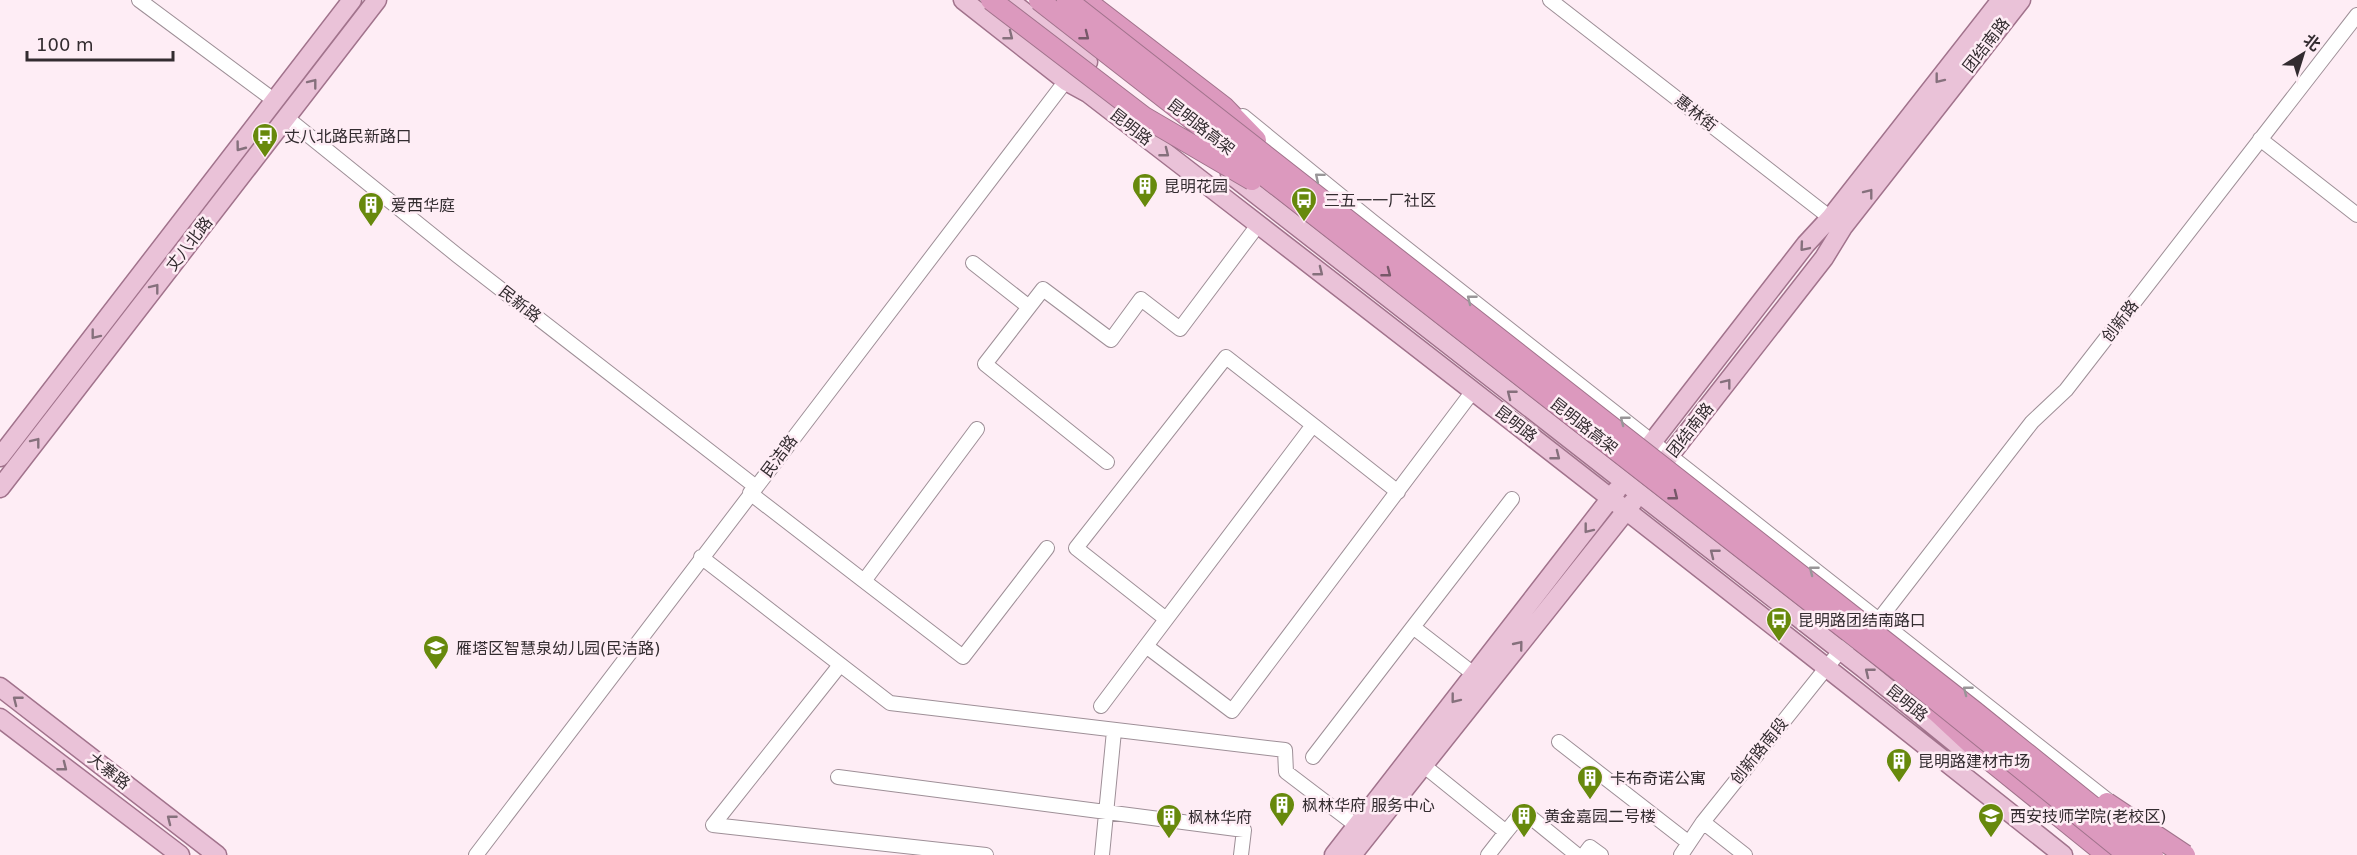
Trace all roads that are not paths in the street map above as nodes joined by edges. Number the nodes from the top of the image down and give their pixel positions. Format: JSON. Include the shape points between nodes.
{"nodes":[{"id":1,"x":139,"y":0,"type":"edge"},
{"id":2,"x":351,"y":0,"type":"edge"},
{"id":3,"x":377,"y":0,"type":"edge"},
{"id":4,"x":963,"y":0,"type":"edge"},
{"id":5,"x":991,"y":0,"type":"edge"},
{"id":6,"x":1009,"y":0,"type":"edge"},
{"id":7,"x":1039,"y":0,"type":"edge"},
{"id":8,"x":1066,"y":0,"type":"edge"},
{"id":9,"x":1085,"y":0,"type":"edge"},
{"id":10,"x":1096,"y":0,"type":"edge"},
{"id":11,"x":2001,"y":0,"type":"edge"},
{"id":12,"x":2021,"y":0,"type":"edge"},
{"id":13,"x":1555,"y":2,"type":"edge"},
{"id":14,"x":2357,"y":15,"type":"edge"},
{"id":15,"x":1083,"y":58,"type":"junction"},
{"id":16,"x":1066,"y":81,"type":"junction"},
{"id":17,"x":275,"y":101,"type":"junction"},
{"id":18,"x":287,"y":118,"type":"junction"},
{"id":19,"x":2260,"y":139,"type":"junction"},
{"id":20,"x":1285,"y":170,"type":"junction"},
{"id":21,"x":1306,"y":210,"type":"junction"},
{"id":22,"x":2357,"y":215,"type":"edge"},
{"id":23,"x":1837,"y":222,"type":"junction"},
{"id":24,"x":1258,"y":225,"type":"junction"},
{"id":25,"x":973,"y":263,"type":"dead end"},
{"id":26,"x":1029,"y":307,"type":"junction"},
{"id":27,"x":1473,"y":391,"type":"junction"},
{"id":28,"x":1314,"y":425,"type":"junction"},
{"id":29,"x":977,"y":429,"type":"dead end"},
{"id":30,"x":1652,"y":442,"type":"junction"},
{"id":31,"x":1670,"y":456,"type":"junction"},
{"id":32,"x":0,"y":457,"type":"edge"},
{"id":33,"x":1107,"y":462,"type":"dead end"},
{"id":34,"x":1622,"y":482,"type":"junction"},
{"id":35,"x":0,"y":488,"type":"edge"},
{"id":36,"x":753,"y":490,"type":"junction"},
{"id":37,"x":1398,"y":492,"type":"junction"},
{"id":38,"x":1639,"y":495,"type":"junction"},
{"id":39,"x":1611,"y":499,"type":"junction"},
{"id":40,"x":1512,"y":500,"type":"dead end"},
{"id":41,"x":1626,"y":511,"type":"junction"},
{"id":42,"x":1047,"y":548,"type":"dead end"},
{"id":43,"x":701,"y":557,"type":"junction"},
{"id":44,"x":864,"y":581,"type":"junction"},
{"id":45,"x":1166,"y":619,"type":"junction"},
{"id":46,"x":1878,"y":621,"type":"junction"},
{"id":47,"x":1413,"y":627,"type":"junction"},
{"id":48,"x":1146,"y":646,"type":"junction"},
{"id":49,"x":1841,"y":650,"type":"junction"},
{"id":50,"x":1876,"y":653,"type":"junction"},
{"id":51,"x":840,"y":665,"type":"junction"},
{"id":52,"x":1827,"y":667,"type":"junction"},
{"id":53,"x":1475,"y":675,"type":"junction"},
{"id":54,"x":0,"y":687,"type":"edge"},
{"id":55,"x":1101,"y":706,"type":"dead end"},
{"id":56,"x":1974,"y":711,"type":"junction"},
{"id":57,"x":0,"y":718,"type":"edge"},
{"id":58,"x":1114,"y":730,"type":"junction"},
{"id":59,"x":1559,"y":742,"type":"dead end"},
{"id":60,"x":1313,"y":757,"type":"dead end"},
{"id":61,"x":1423,"y":765,"type":"junction"},
{"id":62,"x":838,"y":777,"type":"dead end"},
{"id":63,"x":1107,"y":813,"type":"junction"},
{"id":64,"x":1703,"y":822,"type":"junction"},
{"id":65,"x":1357,"y":826,"type":"junction"},
{"id":66,"x":1506,"y":832,"type":"junction"},
{"id":67,"x":2155,"y":847,"type":"edge"},
{"id":68,"x":1685,"y":849,"type":"edge"},
{"id":69,"x":180,"y":855,"type":"edge"},
{"id":70,"x":217,"y":855,"type":"edge"},
{"id":71,"x":476,"y":855,"type":"edge"},
{"id":72,"x":986,"y":855,"type":"edge"},
{"id":73,"x":1102,"y":855,"type":"edge"},
{"id":74,"x":1241,"y":855,"type":"edge"},
{"id":75,"x":1334,"y":855,"type":"edge"},
{"id":76,"x":1352,"y":855,"type":"edge"},
{"id":77,"x":1488,"y":855,"type":"edge"},
{"id":78,"x":1577,"y":855,"type":"edge"},
{"id":79,"x":1584,"y":855,"type":"edge"},
{"id":80,"x":1601,"y":855,"type":"edge"},
{"id":81,"x":1745,"y":855,"type":"edge"},
{"id":82,"x":2063,"y":855,"type":"edge"},
{"id":83,"x":2093,"y":855,"type":"edge"},
{"id":84,"x":2107,"y":855,"type":"edge"},
{"id":85,"x":2128,"y":855,"type":"edge"},
{"id":86,"x":2146,"y":855,"type":"edge"},
{"id":87,"x":2178,"y":855,"type":"edge"},
{"id":88,"x":2185,"y":855,"type":"edge"}],
"edges":[{"from":1,"to":17,"type":"street"},
{"from":2,"to":17,"type":"main road","name":"丈八北路"},
{"from":18,"to":3,"type":"main road","name":"丈八北路","one_way":true},
{"from":4,"to":16,"type":"main road","name":"昆明路","one_way":true},
{"from":5,"to":21,"type":"highway","bridge":true,"via":[[1144,117]]},
{"from":6,"to":15,"type":"main road","name":"昆明路"},
{"from":7,"to":21,"type":"highway","name":"昆明路高架","one_way":true,"bridge":true},
{"from":8,"to":20,"type":"highway","name":"昆明路高架","bridge":true},
{"from":9,"to":20,"type":"highway","bridge":true,"via":[[1224,107]]},
{"from":30,"to":10,"type":"street","one_way":true},
{"from":11,"to":23,"type":"main road","name":"团结南路","one_way":true},
{"from":23,"to":12,"type":"main road","name":"团结南路","one_way":true},
{"from":13,"to":23,"type":"street","name":"惠林街"},
{"from":14,"to":19,"type":"street","name":"创新路"},
{"from":15,"to":16,"type":"street","name":"民洁路"},
{"from":34,"to":15,"type":"main road","name":"昆明路","one_way":true},
{"from":16,"to":24,"type":"main road","name":"昆明路","one_way":true,"via":[[1088,93]]},
{"from":16,"to":36,"type":"street","name":"民洁路"},
{"from":17,"to":32,"type":"main road","name":"丈八北路","one_way":true},
{"from":35,"to":18,"type":"main road","name":"丈八北路","one_way":true},
{"from":18,"to":36,"type":"street","name":"民新路"},
{"from":19,"to":22,"type":"street"},
{"from":19,"to":46,"type":"street","name":"创新路","via":[[2125,316],[2066,390],[2032,422]]},
{"from":20,"to":56,"type":"highway","name":"昆明路高架","bridge":true},
{"from":21,"to":50,"type":"highway","name":"昆明路高架","one_way":true,"bridge":true},
{"from":23,"to":30,"type":"main road","name":"团结南路","one_way":true,"via":[[1806,244]]},
{"from":31,"to":23,"type":"main road","name":"团结南路","one_way":true,"via":[[1824,258]]},
{"from":24,"to":26,"type":"street","via":[[1180,329],[1141,299],[1111,340],[1043,289]]},
{"from":24,"to":27,"type":"main road","name":"昆明路","one_way":true},
{"from":25,"to":26,"type":"street"},
{"from":26,"to":33,"type":"street","via":[[985,364]]},
{"from":27,"to":37,"type":"street"},
{"from":27,"to":39,"type":"main road","name":"昆明路","one_way":true},
{"from":28,"to":37,"type":"street"},
{"from":28,"to":45,"type":"street"},
{"from":28,"to":45,"type":"street","via":[[1226,357],[1076,548]]},
{"from":29,"to":44,"type":"street"},
{"from":30,"to":31,"type":"street"},
{"from":30,"to":34,"type":"main road","name":"团结南路"},
{"from":31,"to":38,"type":"main road","name":"团结南路"},
{"from":46,"to":31,"type":"street","one_way":true},
{"from":34,"to":38,"type":"main road","name":"昆明路"},
{"from":34,"to":39,"type":"main road","name":"团结南路"},
{"from":36,"to":43,"type":"street","name":"民洁路"},
{"from":36,"to":44,"type":"street","name":"民新路"},
{"from":37,"to":48,"type":"street","via":[[1232,711]]},
{"from":38,"to":41,"type":"main road","name":"团结南路"},
{"from":49,"to":38,"type":"main road","name":"昆明路","one_way":true},
{"from":39,"to":41,"type":"main road","name":"昆明路"},
{"from":39,"to":53,"type":"main road","name":"团结南路","one_way":true},
{"from":40,"to":47,"type":"street"},
{"from":41,"to":52,"type":"main road","name":"昆明路"},
{"from":61,"to":41,"type":"main road","name":"团结南路","one_way":true},
{"from":42,"to":44,"type":"street","name":"民新路","via":[[963,657]]},
{"from":43,"to":51,"type":"street"},
{"from":43,"to":71,"type":"street","name":"民洁路"},
{"from":45,"to":48,"type":"street"},
{"from":46,"to":49,"type":"street","name":"创新路"},
{"from":67,"to":46,"type":"street","one_way":true},
{"from":47,"to":53,"type":"street"},
{"from":47,"to":60,"type":"street"},
{"from":48,"to":55,"type":"street"},
{"from":49,"to":52,"type":"street","name":"创新路南段"},
{"from":83,"to":49,"type":"main road","name":"昆明路","one_way":true},
{"from":50,"to":84,"type":"highway","bridge":true,"via":[[1982,754]]},
{"from":50,"to":85,"type":"highway","name":"昆明路高架","bridge":true},
{"from":51,"to":58,"type":"street","via":[[890,703]]},
{"from":51,"to":72,"type":"street","via":[[714,825]]},
{"from":52,"to":64,"type":"street","name":"创新路南段"},
{"from":52,"to":82,"type":"main road","name":"昆明路"},
{"from":53,"to":65,"type":"main road","name":"团结南路","one_way":true},
{"from":70,"to":54,"type":"main road","name":"大寨路","one_way":true},
{"from":56,"to":67,"type":"highway","name":"昆明路高架","bridge":true},
{"from":56,"to":88,"type":"highway","bridge":true,"via":[[2026,741],[2090,791]]},
{"from":57,"to":69,"type":"main road","name":"大寨路","one_way":true},
{"from":58,"to":63,"type":"street"},
{"from":58,"to":65,"type":"street","via":[[1285,750],[1286,772]]},
{"from":59,"to":68,"type":"street"},
{"from":61,"to":66,"type":"street"},
{"from":61,"to":76,"type":"main road","name":"团结南路"},
{"from":62,"to":63,"type":"street"},
{"from":63,"to":73,"type":"street"},
{"from":63,"to":74,"type":"street","via":[[1244,830]]},
{"from":64,"to":68,"type":"street","name":"创新路南段"},
{"from":64,"to":81,"type":"street"},
{"from":65,"to":75,"type":"main road","name":"团结南路"},
{"from":66,"to":77,"type":"street"},
{"from":66,"to":78,"type":"street","via":[[1523,811]]},
{"from":67,"to":86,"type":"street"},
{"from":67,"to":87,"type":"street"},
{"from":79,"to":80,"type":"street","via":[[1590,846]]}]}
